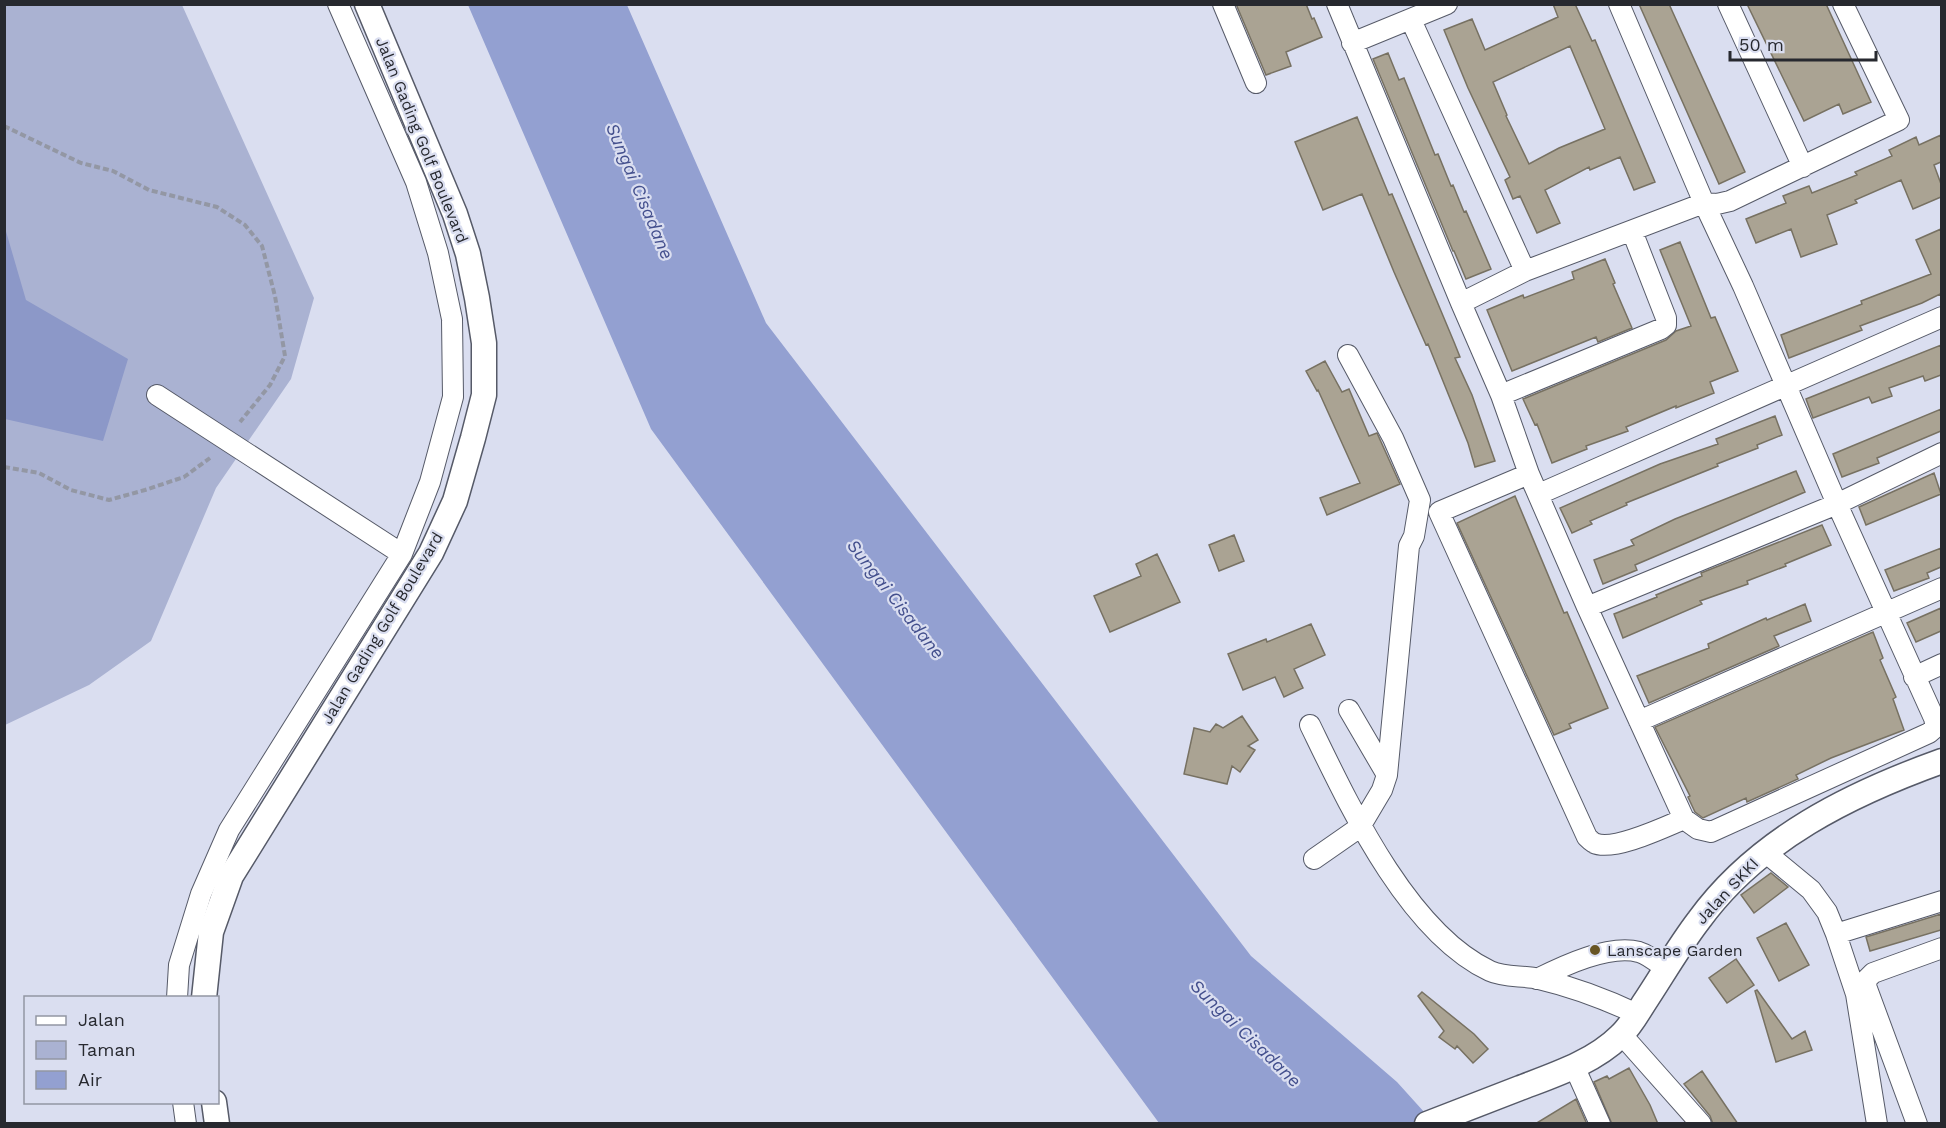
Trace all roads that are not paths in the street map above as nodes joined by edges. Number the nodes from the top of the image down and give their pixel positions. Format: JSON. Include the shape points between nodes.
{"nodes":[{"id":1,"x":338,"y":4,"type":"edge"},
{"id":2,"x":366,"y":4,"type":"edge"},
{"id":3,"x":1223,"y":4,"type":"edge"},
{"id":4,"x":1337,"y":4,"type":"edge"},
{"id":5,"x":1447,"y":4,"type":"edge"},
{"id":6,"x":1618,"y":4,"type":"edge"},
{"id":7,"x":1728,"y":4,"type":"edge"},
{"id":8,"x":1843,"y":4,"type":"edge"},
{"id":9,"x":1411,"y":20,"type":"junction"},
{"id":10,"x":1352,"y":43,"type":"junction"},
{"id":11,"x":1256,"y":83,"type":"dead end"},
{"id":12,"x":1803,"y":166,"type":"junction"},
{"id":13,"x":1704,"y":203,"type":"junction"},
{"id":14,"x":1632,"y":231,"type":"junction"},
{"id":15,"x":1525,"y":271,"type":"junction"},
{"id":16,"x":1461,"y":303,"type":"junction"},
{"id":17,"x":1941,"y":317,"type":"edge"},
{"id":18,"x":1348,"y":355,"type":"dead end"},
{"id":19,"x":1785,"y":384,"type":"junction"},
{"id":20,"x":1501,"y":395,"type":"junction"},
{"id":21,"x":158,"y":396,"type":"dead end"},
{"id":22,"x":1941,"y":453,"type":"edge"},
{"id":23,"x":1529,"y":474,"type":"junction"},
{"id":24,"x":1539,"y":494,"type":"junction"},
{"id":25,"x":1837,"y":504,"type":"junction"},
{"id":26,"x":402,"y":554,"type":"junction"},
{"id":27,"x":1941,"y":588,"type":"edge"},
{"id":28,"x":1587,"y":607,"type":"junction"},
{"id":29,"x":1886,"y":612,"type":"junction"},
{"id":30,"x":1941,"y":664,"type":"edge"},
{"id":31,"x":1914,"y":677,"type":"junction"},
{"id":32,"x":1349,"y":710,"type":"dead end"},
{"id":33,"x":1639,"y":721,"type":"junction"},
{"id":34,"x":1310,"y":725,"type":"dead end"},
{"id":35,"x":1941,"y":761,"type":"edge"},
{"id":36,"x":1387,"y":775,"type":"junction"},
{"id":37,"x":1684,"y":819,"type":"junction"},
{"id":38,"x":1360,"y":827,"type":"junction"},
{"id":39,"x":1765,"y":852,"type":"junction"},
{"id":40,"x":1314,"y":859,"type":"dead end"},
{"id":41,"x":1941,"y":901,"type":"edge"},
{"id":42,"x":1836,"y":934,"type":"junction"},
{"id":43,"x":1941,"y":948,"type":"edge"},
{"id":44,"x":1666,"y":969,"type":"junction"},
{"id":45,"x":1537,"y":979,"type":"junction"},
{"id":46,"x":177,"y":996,"type":"edge"},
{"id":47,"x":204,"y":996,"type":"edge"},
{"id":48,"x":1637,"y":1014,"type":"junction"},
{"id":49,"x":1622,"y":1035,"type":"junction"},
{"id":50,"x":1566,"y":1070,"type":"junction"},
{"id":51,"x":183,"y":1104,"type":"edge"},
{"id":52,"x":214,"y":1104,"type":"edge"},
{"id":53,"x":186,"y":1124,"type":"edge"},
{"id":54,"x":217,"y":1124,"type":"edge"},
{"id":55,"x":1427,"y":1124,"type":"edge"},
{"id":56,"x":1600,"y":1124,"type":"edge"},
{"id":57,"x":1701,"y":1124,"type":"edge"},
{"id":58,"x":1877,"y":1124,"type":"edge"},
{"id":59,"x":1917,"y":1124,"type":"edge"}],
"edges":[{"from":1,"to":26,"type":"street","name":"Jalan Gading Golf Boulevard","via":[[416,182],[438,253],[452,319],[453,397],[430,482]]},
{"from":2,"to":47,"type":"main road","name":"Jalan Gading Golf Boulevard","via":[[455,214],[468,254],[484,343],[484,395],[455,501],[431,553],[231,876],[211,932]]},
{"from":3,"to":11,"type":"street"},
{"from":4,"to":10,"type":"street"},
{"from":5,"to":9,"type":"street"},
{"from":6,"to":13,"type":"street"},
{"from":7,"to":12,"type":"street"},
{"from":8,"to":12,"type":"street","via":[[1899,120]]},
{"from":9,"to":10,"type":"street"},
{"from":9,"to":15,"type":"street"},
{"from":10,"to":16,"type":"street"},
{"from":12,"to":13,"type":"street","via":[[1730,201]]},
{"from":13,"to":14,"type":"street"},
{"from":13,"to":19,"type":"street"},
{"from":14,"to":15,"type":"street"},
{"from":14,"to":20,"type":"street","via":[[1666,325]]},
{"from":15,"to":16,"type":"street"},
{"from":16,"to":20,"type":"street"},
{"from":17,"to":19,"type":"street"},
{"from":18,"to":36,"type":"street","via":[[1394,438],[1420,500],[1409,546]]},
{"from":19,"to":24,"type":"street"},
{"from":19,"to":25,"type":"street"},
{"from":20,"to":23,"type":"street"},
{"from":21,"to":26,"type":"street"},
{"from":22,"to":25,"type":"street"},
{"from":23,"to":24,"type":"street"},
{"from":23,"to":37,"type":"street","via":[[1439,512],[1587,837],[1604,845],[1640,838]]},
{"from":24,"to":28,"type":"street"},
{"from":25,"to":28,"type":"street"},
{"from":25,"to":29,"type":"street"},
{"from":26,"to":46,"type":"street","name":"Jalan Gading Golf Boulevard","via":[[229,830],[201,894],[179,965]]},
{"from":27,"to":29,"type":"street"},
{"from":28,"to":33,"type":"street"},
{"from":29,"to":31,"type":"street"},
{"from":29,"to":33,"type":"street"},
{"from":30,"to":31,"type":"street"},
{"from":31,"to":37,"type":"street","via":[[1934,718],[1936,727],[1929,734],[1712,831],[1698,829]]},
{"from":32,"to":36,"type":"street"},
{"from":33,"to":37,"type":"street"},
{"from":34,"to":38,"type":"street"},
{"from":35,"to":39,"type":"main road","name":"Jalan SKKI","via":[[1836,805]]},
{"from":36,"to":38,"type":"street"},
{"from":38,"to":40,"type":"street"},
{"from":38,"to":45,"type":"street","via":[[1423,916],[1449,943],[1492,972]]},
{"from":39,"to":42,"type":"street","via":[[1811,890],[1827,912]]},
{"from":39,"to":44,"type":"main road","name":"Jalan SKKI","via":[[1699,919]]},
{"from":41,"to":42,"type":"street"},
{"from":42,"to":58,"type":"street","via":[[1856,994]]},
{"from":43,"to":59,"type":"street","via":[[1873,973],[1866,986]]},
{"from":44,"to":45,"type":"street","via":[[1637,952],[1620,952],[1568,963]]},
{"from":44,"to":48,"type":"main road","name":"Jalan SKKI"},
{"from":45,"to":48,"type":"street","via":[[1600,997]]},
{"from":48,"to":49,"type":"main road","name":"Jalan SKKI"},
{"from":49,"to":50,"type":"main road","name":"Jalan SKKI"},
{"from":49,"to":57,"type":"street"},
{"from":50,"to":55,"type":"main road","name":"Jalan SKKI"},
{"from":50,"to":56,"type":"street"},
{"from":51,"to":53,"type":"street"},
{"from":52,"to":54,"type":"main road"}]}
